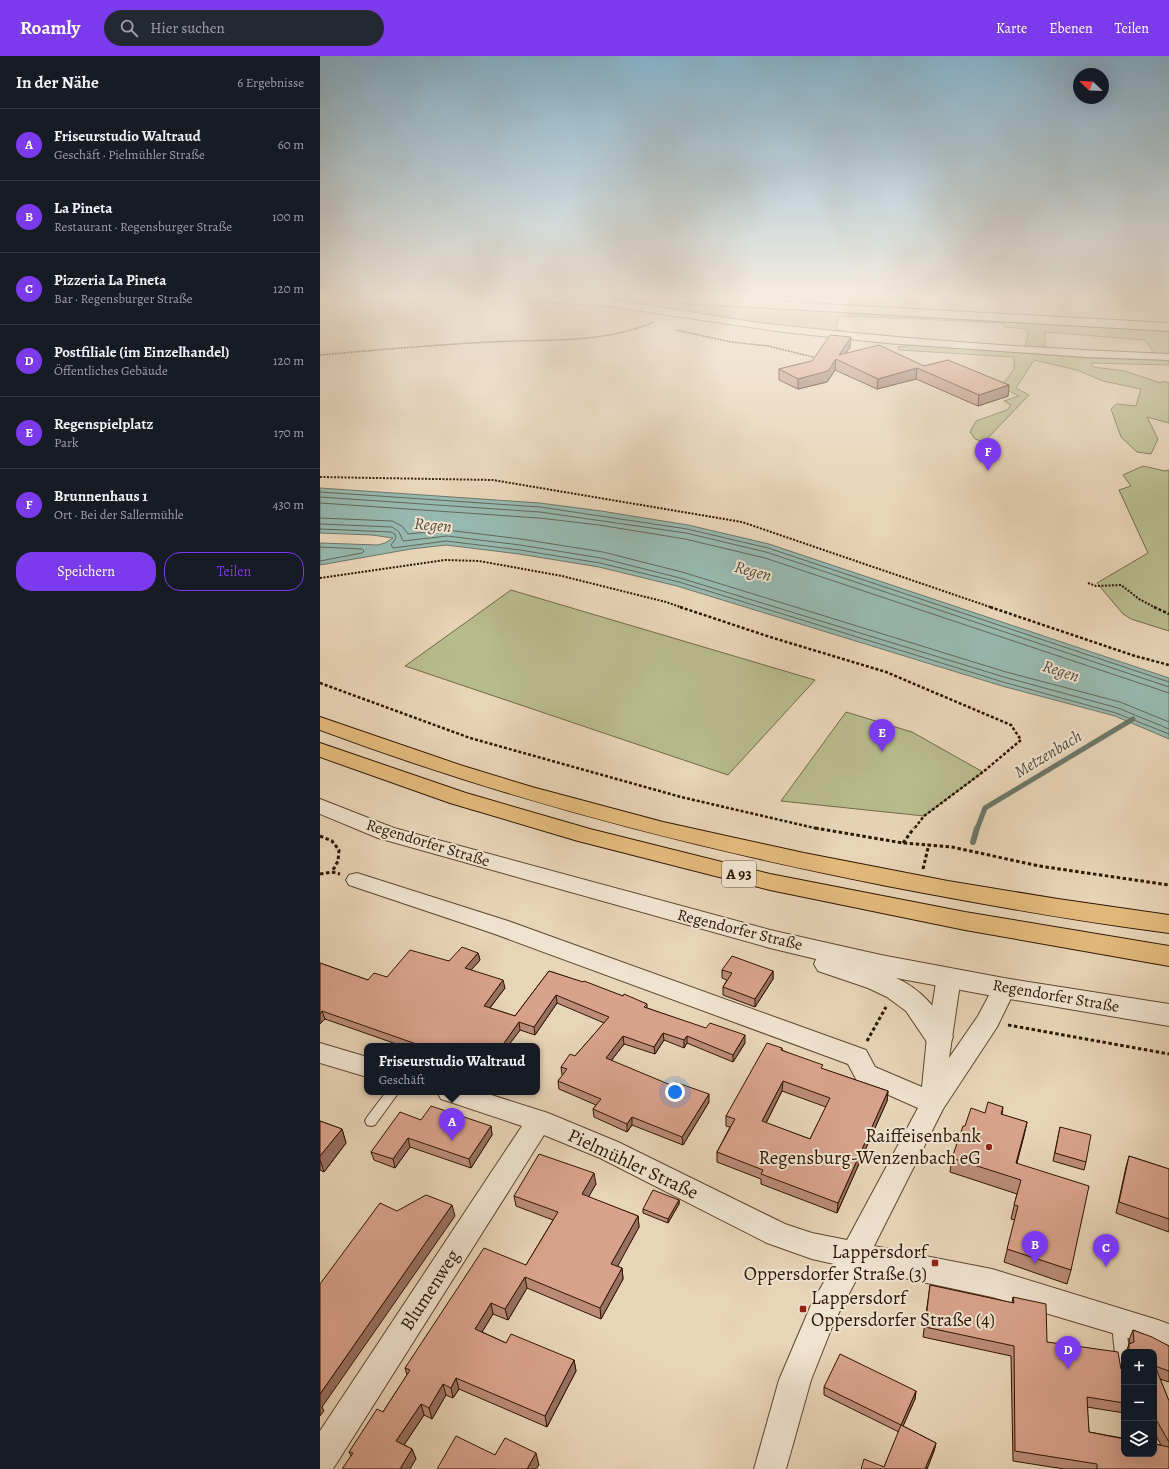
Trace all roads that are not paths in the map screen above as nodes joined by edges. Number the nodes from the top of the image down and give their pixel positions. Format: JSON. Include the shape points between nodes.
{"nodes":[{"id":1,"x":320,"y":723,"type":"edge"},
{"id":2,"x":320,"y":750,"type":"edge"},
{"id":3,"x":320,"y":806,"type":"edge"},
{"id":4,"x":358,"y":880,"type":"road end"},
{"id":5,"x":1169,"y":924,"type":"edge"},
{"id":6,"x":770,"y":939,"type":"junction"},
{"id":7,"x":1169,"y":956,"type":"edge"},
{"id":8,"x":949,"y":977,"type":"junction"},
{"id":9,"x":1004,"y":988,"type":"junction"},
{"id":10,"x":1169,"y":1015,"type":"edge"},
{"id":11,"x":939,"y":1036,"type":"junction"},
{"id":12,"x":320,"y":1054,"type":"edge"},
{"id":13,"x":364,"y":1065,"type":"edge"},
{"id":14,"x":391,"y":1095,"type":"edge"},
{"id":15,"x":459,"y":1095,"type":"edge"},
{"id":16,"x":933,"y":1103,"type":"junction"},
{"id":17,"x":371,"y":1121,"type":"dead end"},
{"id":18,"x":539,"y":1121,"type":"junction"},
{"id":19,"x":855,"y":1255,"type":"junction"},
{"id":20,"x":1119,"y":1321,"type":"junction"},
{"id":21,"x":1169,"y":1341,"type":"edge"},
{"id":22,"x":1122,"y":1349,"type":"edge"},
{"id":23,"x":320,"y":1460,"type":"edge"},
{"id":24,"x":770,"y":1469,"type":"edge"}],
"edges":[{"from":1,"to":5,"type":"highway","number":"A 93","via":[[475,777],[597,813],[756,851],[955,891]]},
{"from":2,"to":7,"type":"highway","number":"A 93","via":[[458,798],[579,834],[770,882],[965,921]]},
{"from":3,"to":6,"type":"main road","name":"Regendorfer Straße","via":[[386,834]]},
{"from":4,"to":16,"type":"street","via":[[500,927],[857,1057],[866,1074]]},
{"from":6,"to":8,"type":"main road","name":"Regendorfer Straße","via":[[881,965]]},
{"from":6,"to":11,"type":"main road","via":[[906,995],[919,1007]]},
{"from":8,"to":9,"type":"main road","name":"Regendorfer Straße"},
{"from":8,"to":11,"type":"street"},
{"from":9,"to":10,"type":"main road","name":"Regendorfer Straße"},
{"from":9,"to":16,"type":"street","via":[[988,1021]]},
{"from":11,"to":16,"type":"street"},
{"from":12,"to":13,"type":"street"},
{"from":14,"to":17,"type":"lane"},
{"from":15,"to":18,"type":"street","name":"Pielmühler Straße"},
{"from":16,"to":19,"type":"street"},
{"from":18,"to":19,"type":"street","name":"Pielmühler Straße","via":[[609,1150],[777,1234],[812,1246]]},
{"from":18,"to":23,"type":"street","name":"Blumenweg"},
{"from":19,"to":20,"type":"street","name":"Pielmühler Straße","via":[[992,1283]]},
{"from":19,"to":24,"type":"street","via":[[822,1315],[795,1380]]},
{"from":20,"to":21,"type":"street","name":"Pielmühler Straße","via":[[1158,1334]]},
{"from":20,"to":22,"type":"lane"}]}
